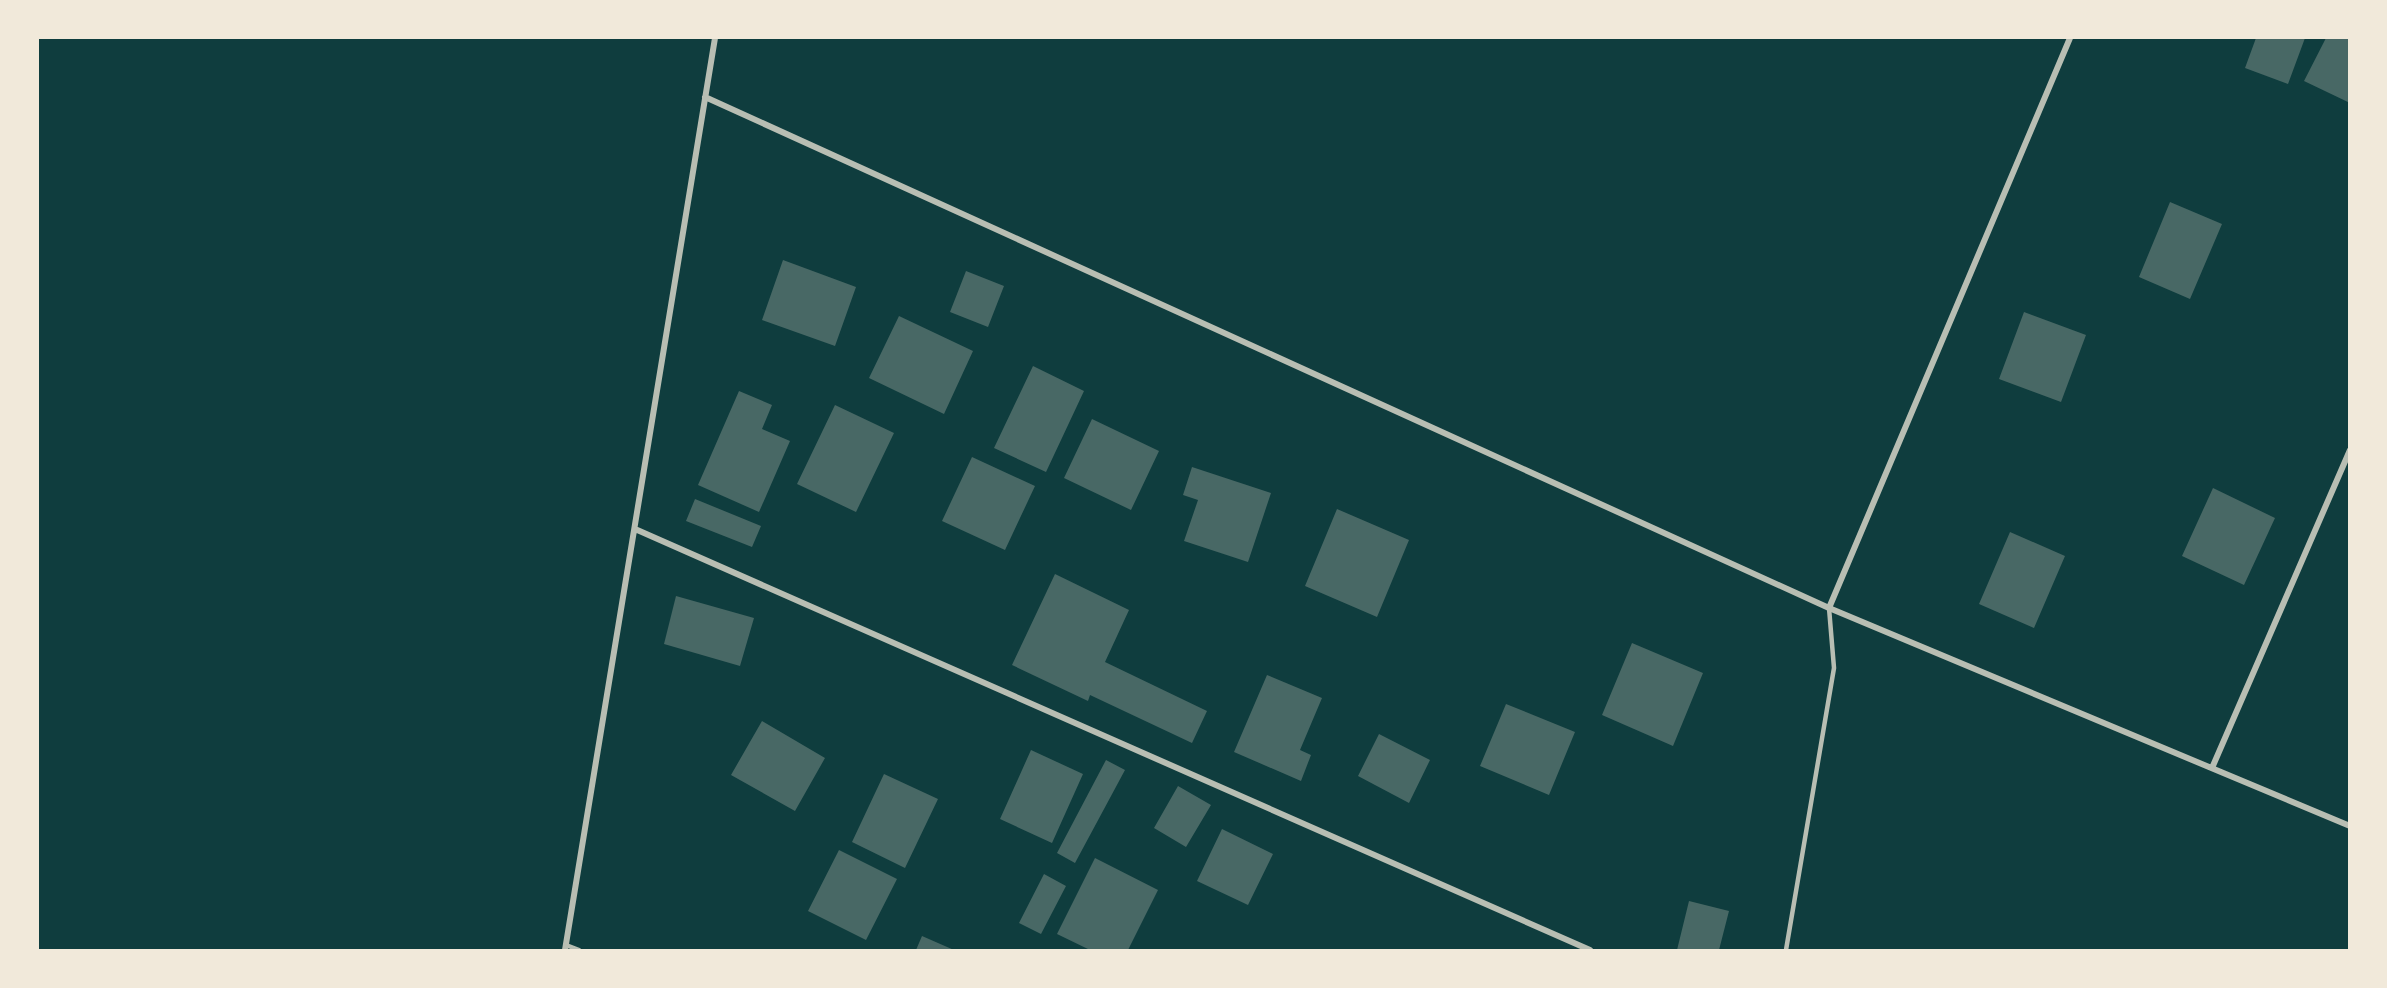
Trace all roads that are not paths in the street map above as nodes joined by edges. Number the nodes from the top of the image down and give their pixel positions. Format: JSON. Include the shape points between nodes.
{"nodes":[{"id":1,"x":715,"y":38,"type":"edge"},
{"id":2,"x":2070,"y":38,"type":"edge"},
{"id":3,"x":705,"y":97,"type":"junction"},
{"id":4,"x":2349,"y":450,"type":"edge"},
{"id":5,"x":634,"y":529,"type":"junction"},
{"id":6,"x":1829,"y":608,"type":"junction"},
{"id":7,"x":2212,"y":768,"type":"junction"},
{"id":8,"x":2349,"y":826,"type":"edge"},
{"id":9,"x":566,"y":948,"type":"edge"},
{"id":10,"x":579,"y":951,"type":"edge"},
{"id":11,"x":1590,"y":951,"type":"edge"},
{"id":12,"x":1786,"y":951,"type":"edge"}],
"edges":[{"from":1,"to":3,"type":"street"},
{"from":2,"to":6,"type":"street"},
{"from":3,"to":5,"type":"street"},
{"from":3,"to":6,"type":"street"},
{"from":4,"to":7,"type":"street"},
{"from":5,"to":9,"type":"street"},
{"from":5,"to":11,"type":"street"},
{"from":6,"to":7,"type":"street"},
{"from":6,"to":12,"type":"lane","via":[[1834,668]]},
{"from":7,"to":8,"type":"street"},
{"from":9,"to":10,"type":"lane"}]}
